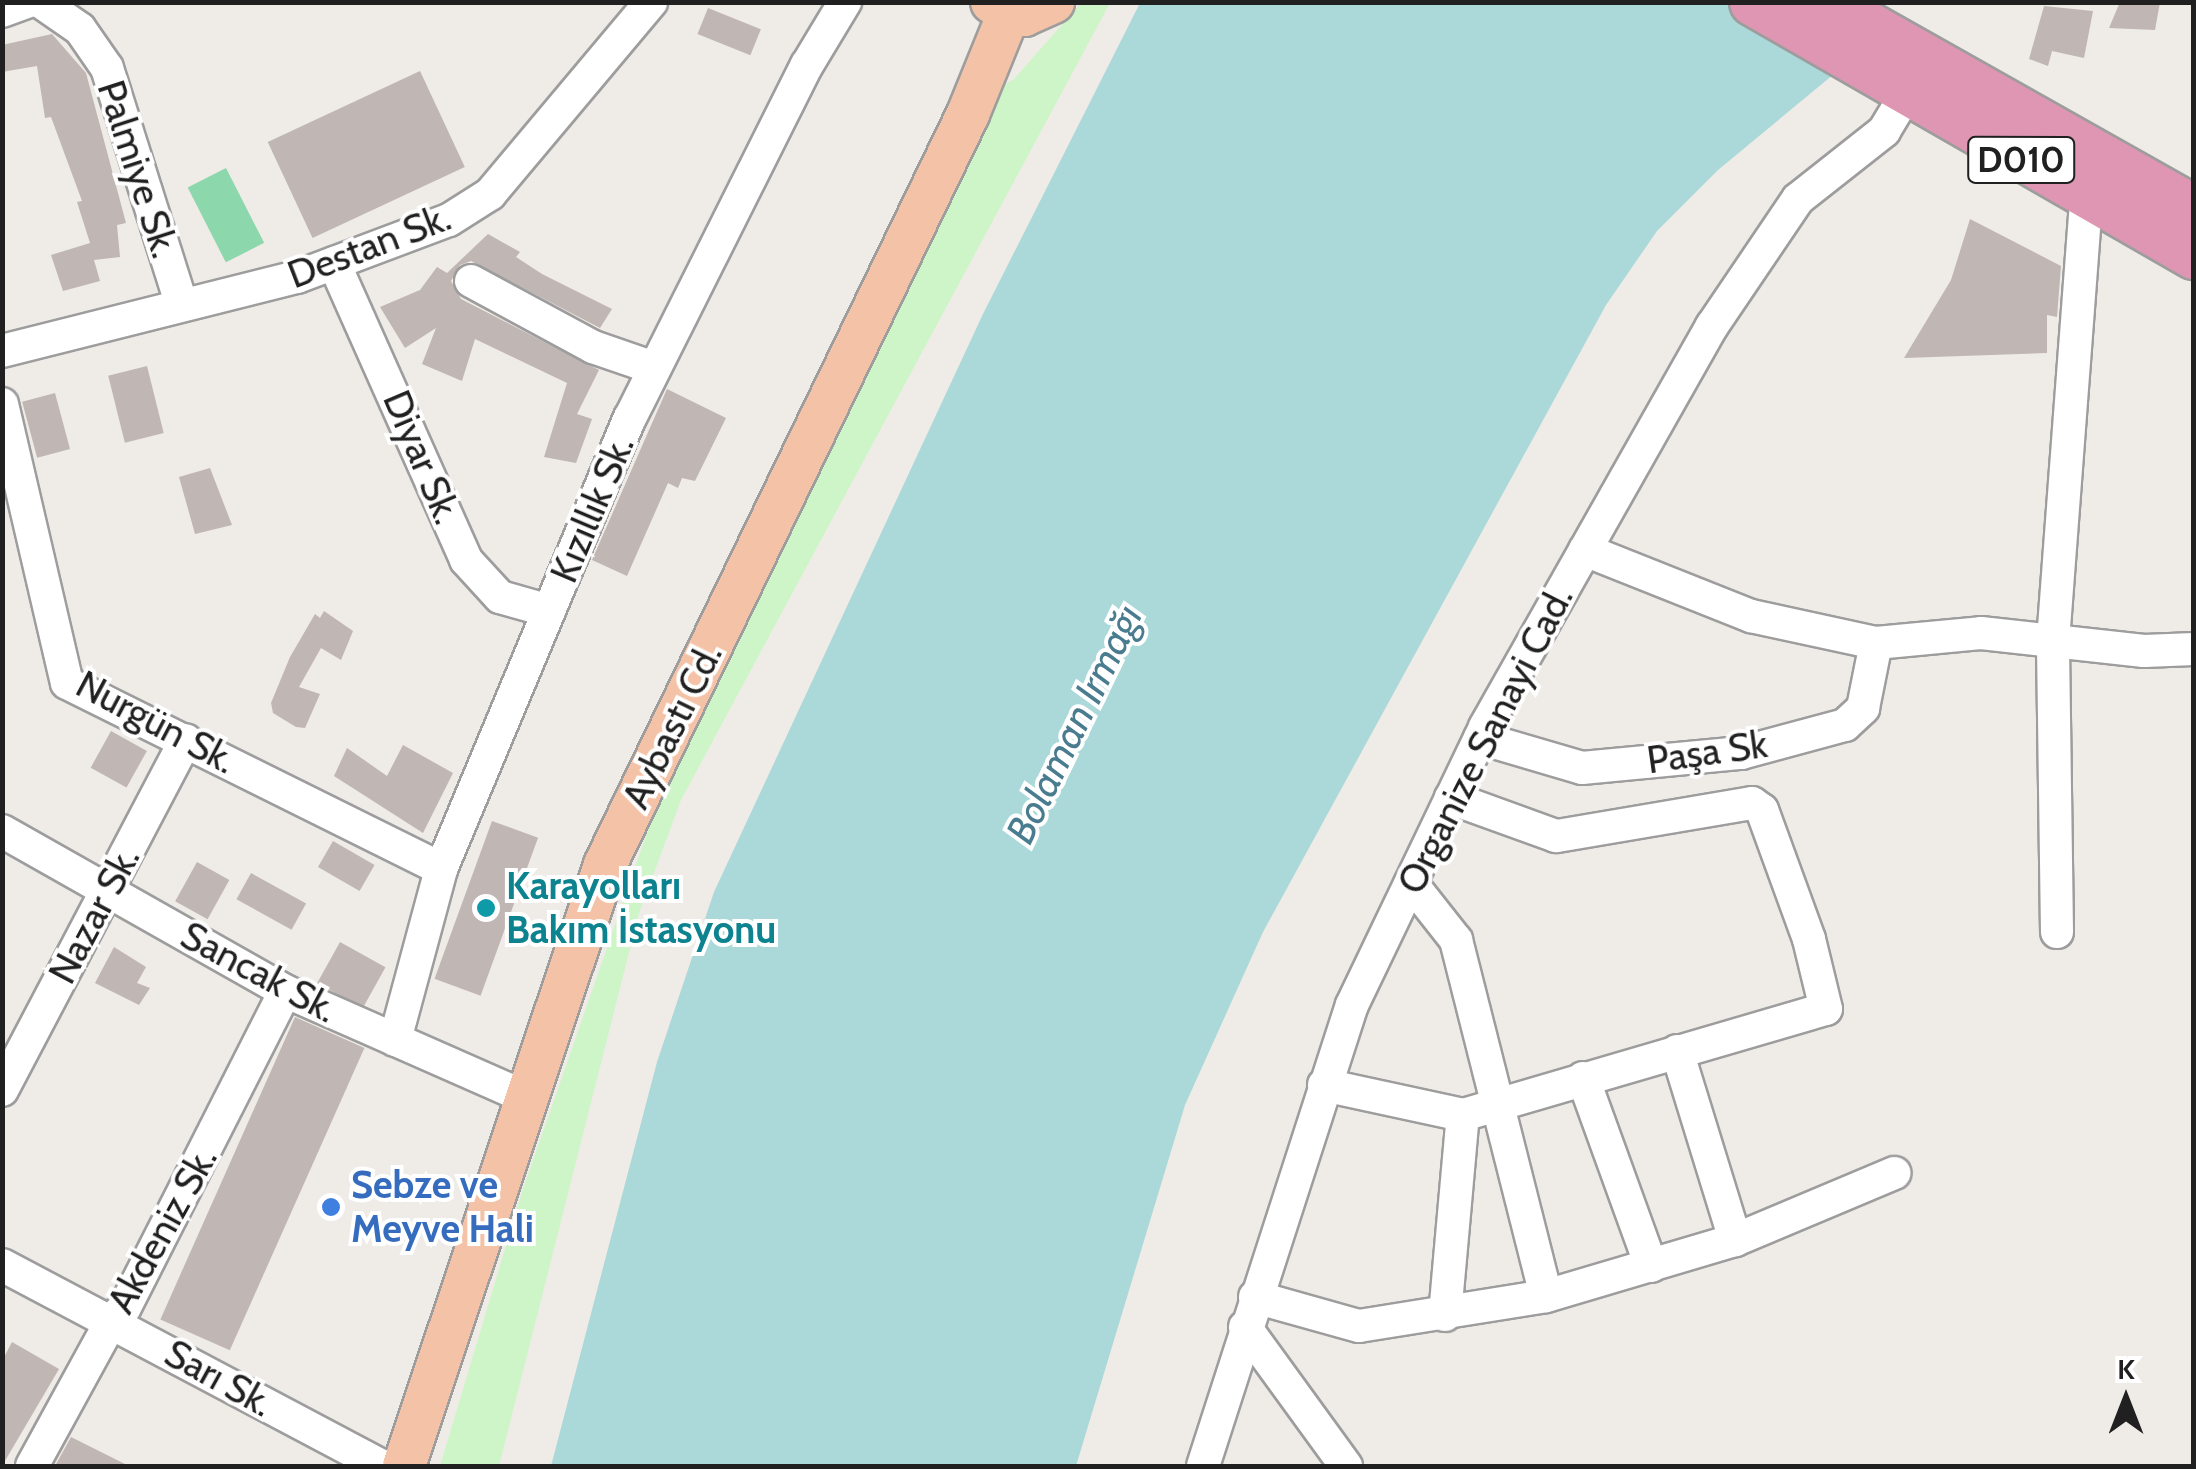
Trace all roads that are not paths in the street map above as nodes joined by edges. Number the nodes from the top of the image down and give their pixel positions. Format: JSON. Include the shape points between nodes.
{"nodes":[{"id":1,"x":27,"y":2,"type":"edge"},
{"id":2,"x":40,"y":2,"type":"edge"},
{"id":3,"x":651,"y":2,"type":"edge"},
{"id":4,"x":845,"y":2,"type":"edge"},
{"id":5,"x":1054,"y":2,"type":"edge"},
{"id":6,"x":1754,"y":2,"type":"edge"},
{"id":7,"x":1825,"y":2,"type":"edge"},
{"id":8,"x":1001,"y":8,"type":"edge"},
{"id":9,"x":2,"y":10,"type":"edge"},
{"id":10,"x":1866,"y":46,"type":"junction"},
{"id":11,"x":1908,"y":92,"type":"junction"},
{"id":12,"x":2086,"y":198,"type":"junction"},
{"id":13,"x":2194,"y":210,"type":"edge"},
{"id":14,"x":2194,"y":255,"type":"edge"},
{"id":15,"x":334,"y":263,"type":"junction"},
{"id":16,"x":471,"y":281,"type":"dead end"},
{"id":17,"x":181,"y":304,"type":"junction"},
{"id":18,"x":2,"y":351,"type":"edge"},
{"id":19,"x":654,"y":368,"type":"junction"},
{"id":20,"x":2,"y":404,"type":"edge"},
{"id":21,"x":1585,"y":550,"type":"junction"},
{"id":22,"x":550,"y":611,"type":"junction"},
{"id":23,"x":2053,"y":641,"type":"junction"},
{"id":24,"x":1876,"y":643,"type":"junction"},
{"id":25,"x":2194,"y":649,"type":"edge"},
{"id":26,"x":1480,"y":738,"type":"junction"},
{"id":27,"x":186,"y":740,"type":"junction"},
{"id":28,"x":1451,"y":798,"type":"junction"},
{"id":29,"x":2,"y":832,"type":"edge"},
{"id":30,"x":442,"y":870,"type":"junction"},
{"id":31,"x":1410,"y":882,"type":"junction"},
{"id":32,"x":107,"y":889,"type":"junction"},
{"id":33,"x":2058,"y":932,"type":"dead end"},
{"id":34,"x":285,"y":991,"type":"junction"},
{"id":35,"x":395,"y":1040,"type":"junction"},
{"id":36,"x":1677,"y":1051,"type":"junction"},
{"id":37,"x":1583,"y":1078,"type":"junction"},
{"id":38,"x":1324,"y":1084,"type":"junction"},
{"id":39,"x":2,"y":1090,"type":"edge"},
{"id":40,"x":523,"y":1096,"type":"junction"},
{"id":41,"x":1495,"y":1105,"type":"junction"},
{"id":42,"x":1463,"y":1115,"type":"junction"},
{"id":43,"x":1894,"y":1172,"type":"dead end"},
{"id":44,"x":1734,"y":1240,"type":"junction"},
{"id":45,"x":2,"y":1265,"type":"edge"},
{"id":46,"x":1651,"y":1266,"type":"junction"},
{"id":47,"x":1546,"y":1296,"type":"junction"},
{"id":48,"x":1250,"y":1312,"type":"junction"},
{"id":49,"x":1445,"y":1315,"type":"junction"},
{"id":50,"x":112,"y":1320,"type":"junction"},
{"id":51,"x":32,"y":1466,"type":"edge"},
{"id":52,"x":382,"y":1466,"type":"edge"},
{"id":53,"x":404,"y":1466,"type":"edge"},
{"id":54,"x":1203,"y":1466,"type":"edge"},
{"id":55,"x":1346,"y":1466,"type":"edge"}],
"edges":[{"from":1,"to":9,"type":"street"},
{"from":2,"to":17,"type":"street","name":"Palmiye Sk.","via":[[80,29],[107,68]]},
{"from":3,"to":15,"type":"street","name":"Destan Sk.","via":[[490,194],[449,220]]},
{"from":4,"to":19,"type":"street","name":"Kızıllık Sk."},
{"from":5,"to":8,"type":"main road","via":[[1039,12]]},
{"from":6,"to":10,"type":"highway","number":"D010"},
{"from":7,"to":10,"type":"highway","number":"D010"},
{"from":8,"to":40,"type":"main road","name":"Aybastı Cd.","via":[[968,114],[605,865]]},
{"from":10,"to":11,"type":"highway","number":"D010"},
{"from":10,"to":13,"type":"highway","number":"D010"},
{"from":11,"to":12,"type":"highway","number":"D010"},
{"from":11,"to":21,"type":"street","name":"Organize Sanayi Cad.","via":[[1884,132],[1798,199],[1712,326]]},
{"from":12,"to":14,"type":"highway","number":"D010"},
{"from":12,"to":23,"type":"street"},
{"from":15,"to":17,"type":"street","name":"Destan Sk."},
{"from":15,"to":22,"type":"street","name":"Diyar Sk.","via":[[466,560],[500,596]]},
{"from":16,"to":19,"type":"street","via":[[593,346]]},
{"from":17,"to":18,"type":"street","name":"Destan Sk."},
{"from":19,"to":22,"type":"street","name":"Kızıllık Sk."},
{"from":20,"to":27,"type":"street","name":"Nurgün Sk.","via":[[67,683]]},
{"from":21,"to":24,"type":"street","via":[[1751,616]]},
{"from":21,"to":26,"type":"street","name":"Organize Sanayi Cad."},
{"from":22,"to":30,"type":"street","name":"Kızıllık Sk."},
{"from":23,"to":24,"type":"street","via":[[1981,633]]},
{"from":23,"to":25,"type":"street"},
{"from":23,"to":33,"type":"street"},
{"from":24,"to":26,"type":"street","name":"Paşa Sk","via":[[1863,708],[1845,725],[1741,752],[1582,768]]},
{"from":26,"to":28,"type":"street","name":"Organize Sanayi Cad."},
{"from":27,"to":30,"type":"street","name":"Nurgün Sk."},
{"from":27,"to":32,"type":"street","name":"Nazar Sk."},
{"from":28,"to":31,"type":"street","name":"Organize Sanayi Cad."},
{"from":28,"to":36,"type":"street","via":[[1556,836],[1738,802],[1762,810],[1826,1009]]},
{"from":29,"to":32,"type":"street","name":"Sancak Sk."},
{"from":30,"to":35,"type":"street","name":"Kızıllık Sk."},
{"from":31,"to":38,"type":"street","name":"Organize Sanayi Cad.","via":[[1352,1005]]},
{"from":31,"to":41,"type":"street","via":[[1456,940]]},
{"from":32,"to":34,"type":"street","name":"Sancak Sk."},
{"from":32,"to":39,"type":"street","name":"Nazar Sk."},
{"from":34,"to":35,"type":"street","name":"Sancak Sk."},
{"from":34,"to":50,"type":"street","name":"Akdeniz Sk.","via":[[134,1290]]},
{"from":35,"to":40,"type":"street","name":"Sancak Sk."},
{"from":36,"to":37,"type":"street"},
{"from":36,"to":44,"type":"street"},
{"from":37,"to":41,"type":"street"},
{"from":37,"to":46,"type":"street"},
{"from":38,"to":42,"type":"street"},
{"from":38,"to":48,"type":"street","name":"Organize Sanayi Cad."},
{"from":40,"to":53,"type":"main road","name":"Aybastı Cd."},
{"from":41,"to":42,"type":"street"},
{"from":41,"to":47,"type":"street"},
{"from":42,"to":49,"type":"street"},
{"from":43,"to":44,"type":"street"},
{"from":44,"to":46,"type":"street"},
{"from":45,"to":50,"type":"street","name":"Sarı Sk."},
{"from":46,"to":47,"type":"street"},
{"from":47,"to":49,"type":"street"},
{"from":48,"to":49,"type":"street","via":[[1359,1326]]},
{"from":48,"to":54,"type":"street","name":"Organize Sanayi Cad."},
{"from":48,"to":55,"type":"street"},
{"from":50,"to":51,"type":"street","name":"Akdeniz Sk."},
{"from":50,"to":52,"type":"street","name":"Sarı Sk."}]}
